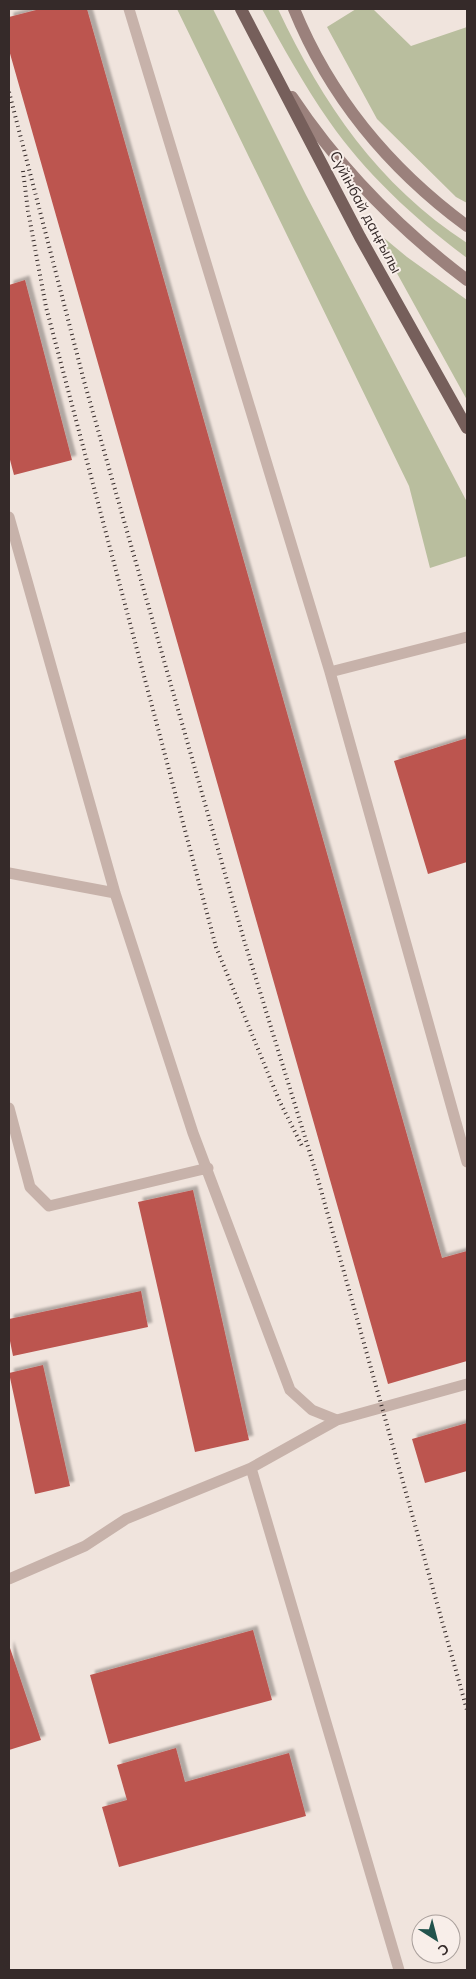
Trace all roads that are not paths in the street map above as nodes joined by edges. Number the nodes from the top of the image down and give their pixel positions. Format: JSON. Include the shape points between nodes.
{"nodes":[{"id":1,"x":129,"y":9,"type":"edge"},
{"id":2,"x":241,"y":9,"type":"edge"},
{"id":3,"x":297,"y":9,"type":"edge"},
{"id":4,"x":276,"y":74,"type":"junction"},
{"id":5,"x":467,"y":226,"type":"edge"},
{"id":6,"x":467,"y":280,"type":"edge"},
{"id":7,"x":467,"y":428,"type":"edge"},
{"id":8,"x":9,"y":517,"type":"edge"},
{"id":9,"x":467,"y":637,"type":"edge"},
{"id":10,"x":330,"y":672,"type":"junction"},
{"id":11,"x":9,"y":873,"type":"edge"},
{"id":12,"x":115,"y":893,"type":"junction"},
{"id":13,"x":9,"y":1108,"type":"edge"},
{"id":14,"x":467,"y":1162,"type":"edge"},
{"id":15,"x":208,"y":1168,"type":"junction"},
{"id":16,"x":467,"y":1384,"type":"edge"},
{"id":17,"x":337,"y":1420,"type":"junction"},
{"id":18,"x":251,"y":1468,"type":"junction"},
{"id":19,"x":9,"y":1579,"type":"edge"},
{"id":20,"x":399,"y":1970,"type":"edge"}],
"edges":[{"from":1,"to":10,"type":"lane"},
{"from":2,"to":4,"type":"main road","name":"Сүйінбай даңғылы"},
{"from":3,"to":5,"type":"main road","via":[[314,53],[352,114],[402,173]]},
{"from":4,"to":6,"type":"main road","via":[[315,132],[366,192],[410,234]]},
{"from":4,"to":7,"type":"main road","name":"Сүйінбай даңғылы","via":[[360,237]]},
{"from":8,"to":12,"type":"lane"},
{"from":9,"to":10,"type":"lane"},
{"from":10,"to":14,"type":"lane"},
{"from":11,"to":12,"type":"lane"},
{"from":12,"to":15,"type":"lane","via":[[193,1133]]},
{"from":13,"to":15,"type":"lane","via":[[30,1187],[49,1206]]},
{"from":15,"to":17,"type":"lane","via":[[290,1390],[312,1410]]},
{"from":16,"to":17,"type":"lane"},
{"from":17,"to":18,"type":"lane"},
{"from":18,"to":19,"type":"lane","via":[[126,1519],[85,1546]]},
{"from":18,"to":20,"type":"lane"}]}
